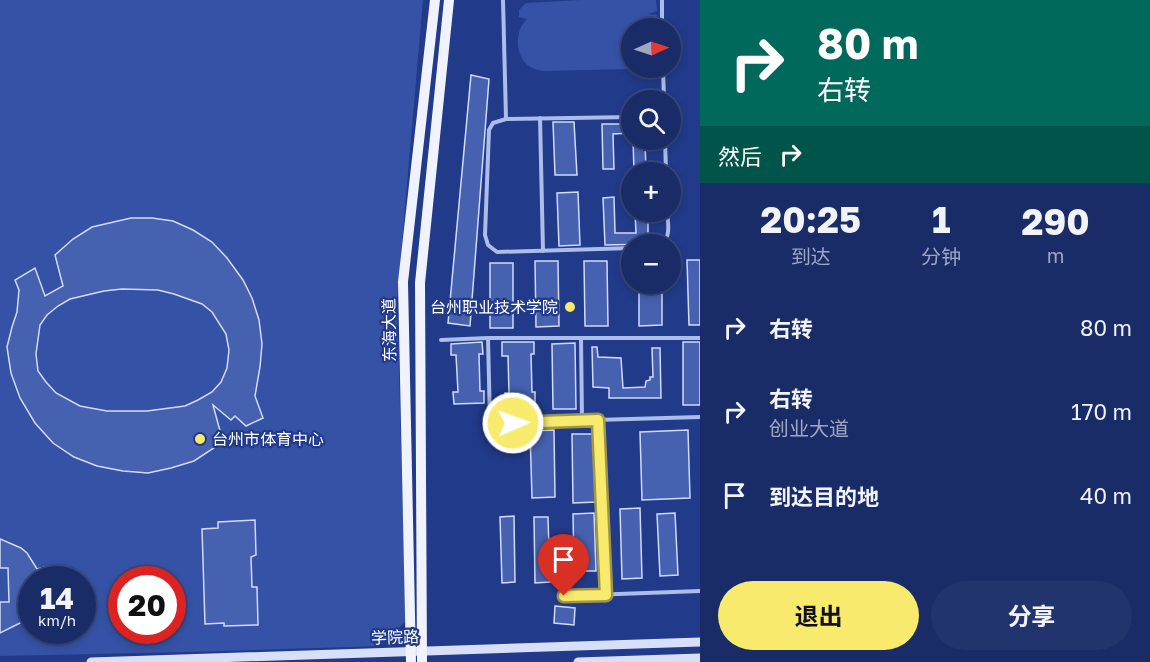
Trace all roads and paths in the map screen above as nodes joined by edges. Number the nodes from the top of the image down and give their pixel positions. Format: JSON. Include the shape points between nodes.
{"nodes":[{"id":1,"x":435,"y":0,"type":"edge"},
{"id":2,"x":449,"y":0,"type":"edge"},
{"id":3,"x":503,"y":0,"type":"edge"},
{"id":4,"x":662,"y":0,"type":"edge"},
{"id":5,"x":662,"y":18,"type":"edge"},
{"id":6,"x":621,"y":117,"type":"edge"},
{"id":7,"x":540,"y":118,"type":"junction"},
{"id":8,"x":506,"y":119,"type":"junction"},
{"id":9,"x":621,"y":248,"type":"edge"},
{"id":10,"x":543,"y":251,"type":"junction"},
{"id":11,"x":488,"y":338,"type":"junction"},
{"id":12,"x":700,"y":338,"type":"edge"},
{"id":13,"x":581,"y":339,"type":"junction"},
{"id":14,"x":441,"y":340,"type":"dead end"},
{"id":15,"x":700,"y":417,"type":"edge"},
{"id":16,"x":582,"y":420,"type":"junction"},
{"id":17,"x":598,"y":420,"type":"junction"},
{"id":18,"x":700,"y":591,"type":"edge"},
{"id":19,"x":606,"y":595,"type":"junction"},
{"id":20,"x":564,"y":596,"type":"dead end"},
{"id":21,"x":700,"y":642,"type":"edge"},
{"id":22,"x":416,"y":657,"type":"edge"},
{"id":23,"x":700,"y":658,"type":"edge"},
{"id":24,"x":676,"y":660,"type":"edge"},
{"id":25,"x":91,"y":662,"type":"edge"},
{"id":26,"x":578,"y":662,"type":"edge"}],
"edges":[{"from":1,"to":22,"type":"main road","name":"东海大道","via":[[403,282]]},
{"from":2,"to":22,"type":"main road","name":"东海大道","via":[[420,283]]},
{"from":3,"to":8,"type":"lane"},
{"from":4,"to":5,"type":"lane"},
{"from":6,"to":7,"type":"lane"},
{"from":7,"to":8,"type":"lane"},
{"from":7,"to":10,"type":"lane"},
{"from":8,"to":10,"type":"lane","via":[[493,123],[489,130],[485,235],[488,245],[497,252]]},
{"from":9,"to":10,"type":"lane"},
{"from":11,"to":13,"type":"lane"},
{"from":11,"to":14,"type":"lane"},
{"from":11,"to":16,"type":"lane","via":[[490,423]]},
{"from":12,"to":13,"type":"lane"},
{"from":13,"to":16,"type":"lane"},
{"from":15,"to":17,"type":"lane"},
{"from":16,"to":17,"type":"lane"},
{"from":17,"to":19,"type":"lane"},
{"from":18,"to":19,"type":"lane"},
{"from":19,"to":20,"type":"lane"},
{"from":21,"to":22,"type":"main road","name":"学院路"},
{"from":22,"to":25,"type":"main road","name":"学院路"},
{"from":23,"to":24,"type":"main road"},
{"from":24,"to":26,"type":"main road"}]}
